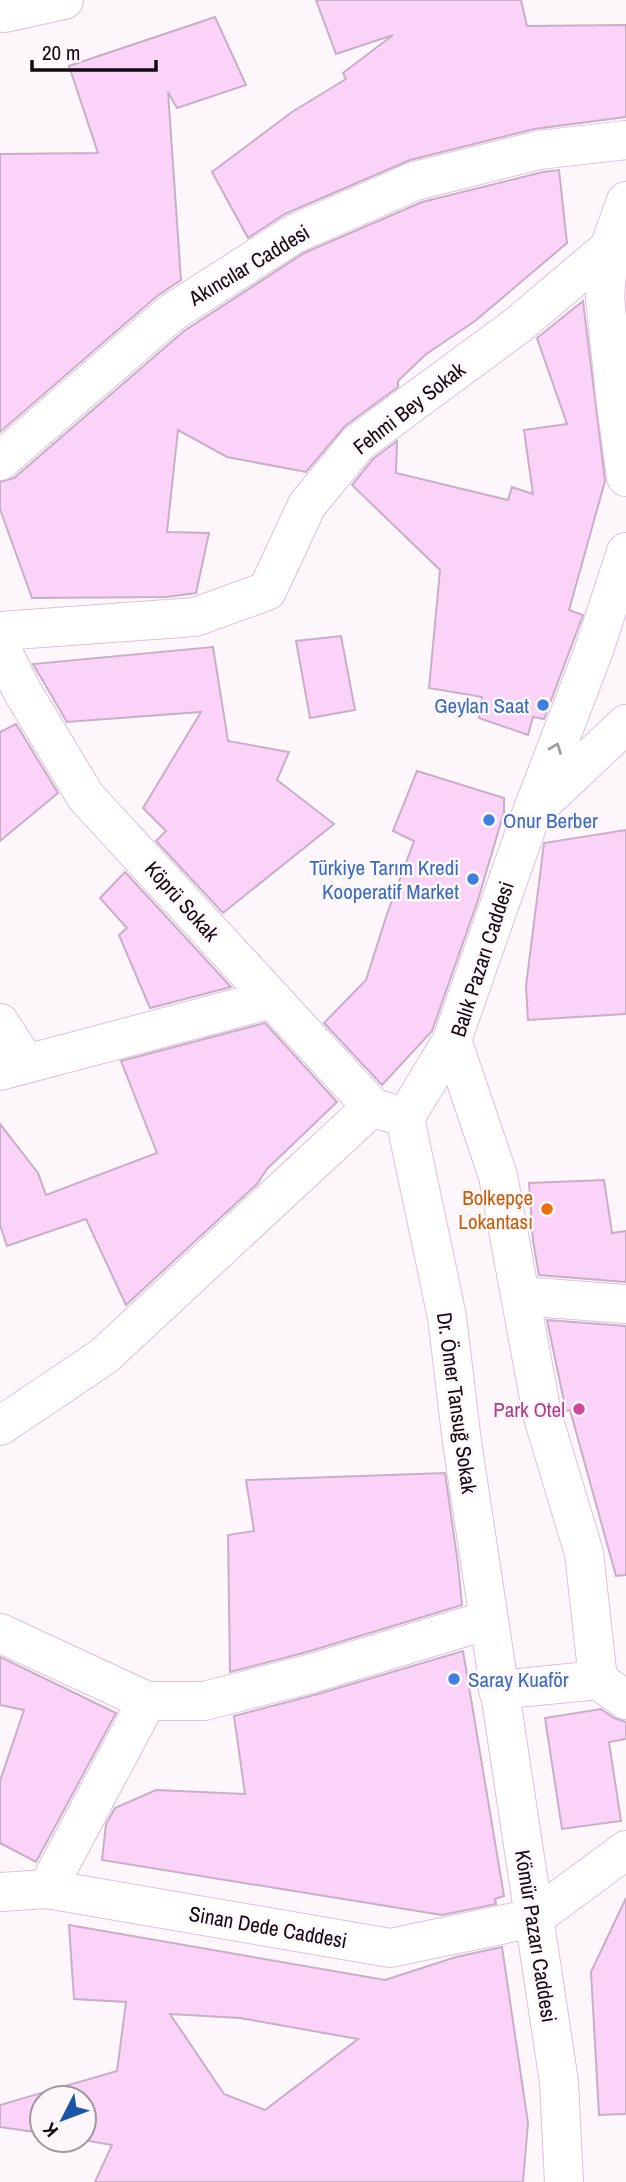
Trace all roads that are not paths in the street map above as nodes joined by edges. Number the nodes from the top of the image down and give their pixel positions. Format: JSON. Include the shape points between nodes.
{"nodes":[{"id":1,"x":64,"y":0,"type":"edge"},
{"id":2,"x":8,"y":10,"type":"edge"},
{"id":3,"x":626,"y":140,"type":"edge"},
{"id":4,"x":626,"y":201,"type":"edge"},
{"id":5,"x":609,"y":248,"type":"junction"},
{"id":6,"x":0,"y":461,"type":"edge"},
{"id":7,"x":626,"y":477,"type":"edge"},
{"id":8,"x":626,"y":552,"type":"edge"},
{"id":9,"x":0,"y":631,"type":"edge"},
{"id":10,"x":0,"y":646,"type":"edge"},
{"id":11,"x":626,"y":724,"type":"edge"},
{"id":12,"x":532,"y":812,"type":"junction"},
{"id":13,"x":271,"y":999,"type":"junction"},
{"id":14,"x":0,"y":1023,"type":"edge"},
{"id":15,"x":452,"y":1040,"type":"junction"},
{"id":16,"x":13,"y":1067,"type":"edge"},
{"id":17,"x":388,"y":1113,"type":"junction"},
{"id":18,"x":520,"y":1296,"type":"junction"},
{"id":19,"x":626,"y":1304,"type":"edge"},
{"id":20,"x":0,"y":1426,"type":"edge"},
{"id":21,"x":488,"y":1620,"type":"junction"},
{"id":22,"x":0,"y":1633,"type":"edge"},
{"id":23,"x":498,"y":1690,"type":"junction"},
{"id":24,"x":612,"y":1690,"type":"edge"},
{"id":25,"x":147,"y":1701,"type":"junction"},
{"id":26,"x":626,"y":1850,"type":"edge"},
{"id":27,"x":47,"y":1889,"type":"junction"},
{"id":28,"x":0,"y":1892,"type":"edge"},
{"id":29,"x":534,"y":1918,"type":"junction"},
{"id":30,"x":564,"y":2182,"type":"edge"}],
"edges":[{"from":1,"to":2,"type":"street"},
{"from":3,"to":6,"type":"street","name":"Akıncılar Caddesi","via":[[539,150],[415,181],[294,234],[171,313]]},
{"from":4,"to":5,"type":"street"},
{"from":5,"to":7,"type":"street","via":[[605,298]]},
{"from":5,"to":9,"type":"street","name":"Fehmi Bey Sokak","via":[[518,325],[358,443],[307,505],[267,591],[195,617]]},
{"from":12,"to":8,"type":"street","name":"Balık Pazarı Caddesi","one_way":true},
{"from":10,"to":13,"type":"street","name":"Köprü Sokak","via":[[86,797]]},
{"from":11,"to":12,"type":"street"},
{"from":12,"to":15,"type":"street","name":"Balık Pazarı Caddesi"},
{"from":13,"to":16,"type":"street"},
{"from":13,"to":17,"type":"street","name":"Köprü Sokak"},
{"from":14,"to":16,"type":"street"},
{"from":15,"to":17,"type":"street"},
{"from":15,"to":18,"type":"street","name":"Balık Pazarı Caddesi","via":[[498,1176]]},
{"from":17,"to":20,"type":"street","via":[[104,1356]]},
{"from":17,"to":21,"type":"street","name":"Dr. Ömer Tansuğ Sokak","via":[[447,1317]]},
{"from":18,"to":19,"type":"street"},
{"from":18,"to":24,"type":"street","name":"Balık Pazarı Caddesi","via":[[542,1414],[584,1552]]},
{"from":21,"to":23,"type":"street","name":"Dr. Ömer Tansuğ Sokak"},
{"from":21,"to":25,"type":"street","via":[[204,1701]]},
{"from":22,"to":25,"type":"street"},
{"from":23,"to":24,"type":"street"},
{"from":23,"to":29,"type":"street","name":"Kömür Pazarı Caddesi"},
{"from":25,"to":27,"type":"street"},
{"from":26,"to":29,"type":"street"},
{"from":27,"to":28,"type":"street","name":"Sinan Dede Caddesi"},
{"from":27,"to":29,"type":"street","name":"Sinan Dede Caddesi","via":[[390,1948]]},
{"from":29,"to":30,"type":"street","name":"Kömür Pazarı Caddesi","via":[[559,2082]]}]}
